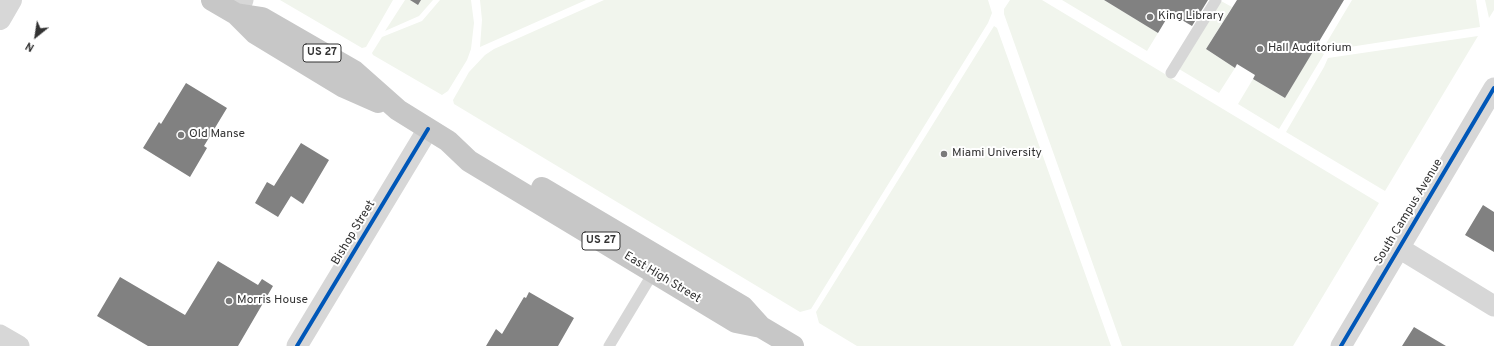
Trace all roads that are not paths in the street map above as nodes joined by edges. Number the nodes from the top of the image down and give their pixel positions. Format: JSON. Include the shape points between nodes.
{"nodes":[{"id":1,"x":11,"y":0,"type":"edge"},
{"id":2,"x":212,"y":0,"type":"edge"},
{"id":3,"x":1216,"y":0,"type":"edge"},
{"id":4,"x":239,"y":7,"type":"edge"},
{"id":5,"x":0,"y":19,"type":"edge"},
{"id":6,"x":1171,"y":73,"type":"dead end"},
{"id":7,"x":1494,"y":88,"type":"edge"},
{"id":8,"x":428,"y":129,"type":"junction"},
{"id":9,"x":448,"y":141,"type":"junction"},
{"id":10,"x":1399,"y":248,"type":"junction"},
{"id":11,"x":654,"y":273,"type":"junction"},
{"id":12,"x":1494,"y":306,"type":"edge"},
{"id":13,"x":761,"y":327,"type":"junction"},
{"id":14,"x":297,"y":346,"type":"edge"},
{"id":15,"x":609,"y":346,"type":"edge"},
{"id":16,"x":793,"y":346,"type":"edge"},
{"id":17,"x":1341,"y":346,"type":"edge"}],
"edges":[{"from":1,"to":5,"type":"street"},
{"from":2,"to":4,"type":"highway","name":"East High Street","number":"US 27"},
{"from":3,"to":6,"type":"lane"},
{"from":4,"to":8,"type":"highway","name":"East High Street","number":"US 27","via":[[255,33],[344,87],[398,110]]},
{"from":7,"to":10,"type":"street","name":"South Campus Avenue"},
{"from":8,"to":9,"type":"highway","name":"East High Street","number":"US 27"},
{"from":8,"to":14,"type":"street","name":"Bishop Street"},
{"from":9,"to":11,"type":"highway","name":"East High Street","number":"US 27","via":[[469,161]]},
{"from":9,"to":13,"type":"highway","name":"East High Street","number":"US 27","via":[[474,148],[676,267],[743,307]]},
{"from":10,"to":12,"type":"street"},
{"from":10,"to":17,"type":"street","name":"South Campus Avenue"},
{"from":11,"to":13,"type":"highway","name":"East High Street","number":"US 27","via":[[736,322]]},
{"from":11,"to":15,"type":"lane"},
{"from":13,"to":16,"type":"highway","name":"East High Street","number":"US 27"}]}
